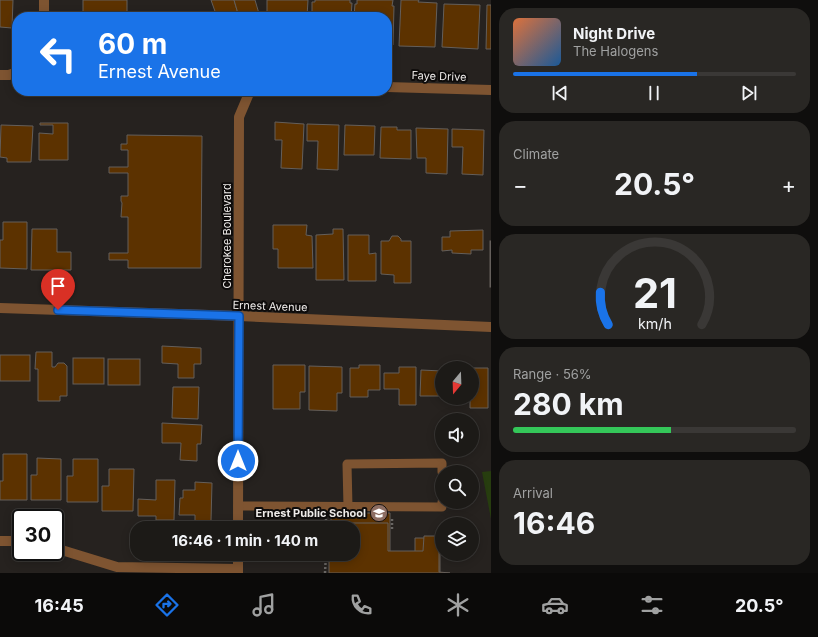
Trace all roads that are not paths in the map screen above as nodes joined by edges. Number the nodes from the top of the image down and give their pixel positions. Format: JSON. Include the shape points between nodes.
{"nodes":[{"id":1,"x":44,"y":0,"type":"edge"},
{"id":2,"x":44,"y":12,"type":"edge"},
{"id":3,"x":12,"y":74,"type":"edge"},
{"id":4,"x":0,"y":75,"type":"edge"},
{"id":5,"x":392,"y":86,"type":"edge"},
{"id":6,"x":491,"y":90,"type":"edge"},
{"id":7,"x":248,"y":96,"type":"edge"},
{"id":8,"x":0,"y":308,"type":"edge"},
{"id":9,"x":239,"y":316,"type":"junction"},
{"id":10,"x":491,"y":328,"type":"edge"},
{"id":11,"x":442,"y":465,"type":"edge"},
{"id":12,"x":238,"y":506,"type":"junction"},
{"id":13,"x":348,"y":507,"type":"junction"},
{"id":14,"x":435,"y":507,"type":"edge"},
{"id":15,"x":238,"y":521,"type":"edge"},
{"id":16,"x":0,"y":541,"type":"edge"},
{"id":17,"x":12,"y":541,"type":"edge"},
{"id":18,"x":64,"y":551,"type":"edge"},
{"id":19,"x":238,"y":571,"type":"edge"}],
"edges":[{"from":1,"to":2,"type":"street"},
{"from":3,"to":4,"type":"street"},
{"from":5,"to":6,"type":"street","name":"Faye Drive"},
{"from":7,"to":9,"type":"street","name":"Cherokee Boulevard","via":[[240,117]]},
{"from":8,"to":9,"type":"street","name":"Ernest Avenue"},
{"from":9,"to":10,"type":"street","name":"Ernest Avenue"},
{"from":9,"to":12,"type":"street","name":"Cherokee Boulevard"},
{"from":11,"to":13,"type":"lane","via":[[347,464]]},
{"from":12,"to":13,"type":"lane"},
{"from":12,"to":15,"type":"street","name":"Cherokee Boulevard"},
{"from":13,"to":14,"type":"lane"},
{"from":16,"to":17,"type":"street"},
{"from":18,"to":19,"type":"street","via":[[117,567]]}]}
